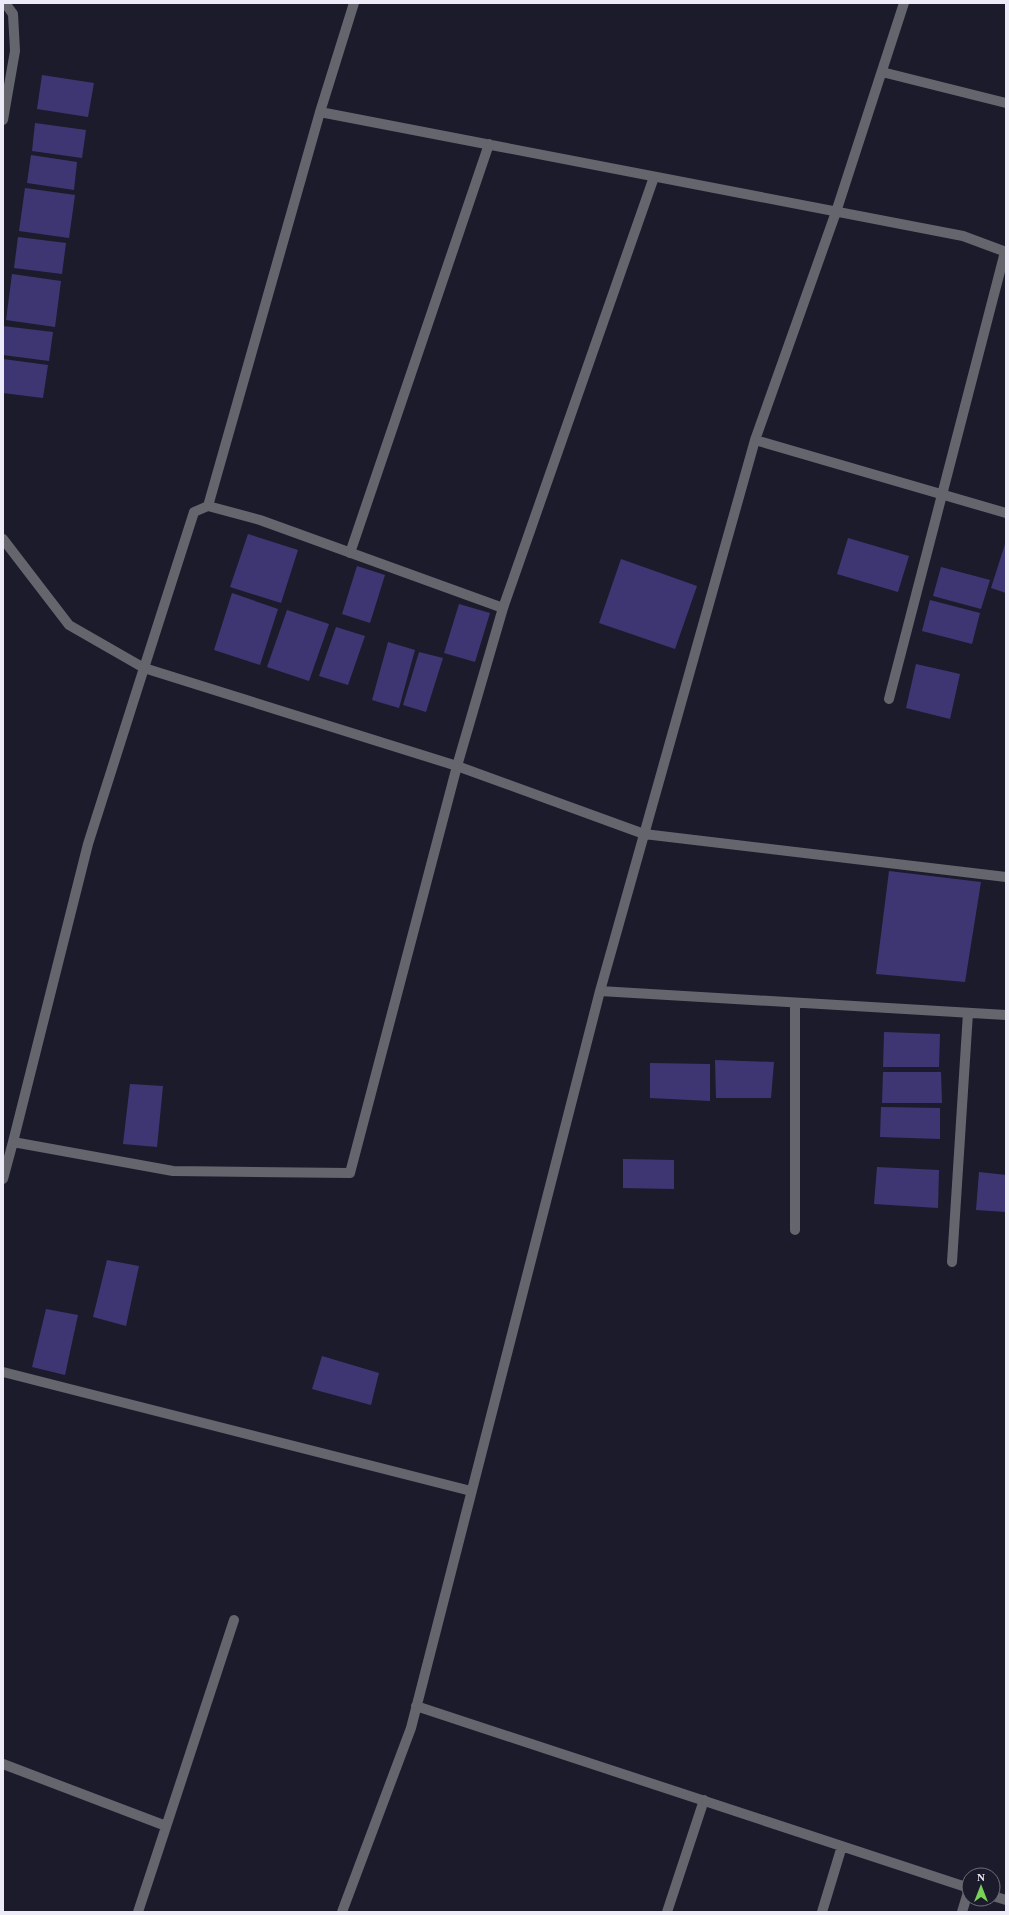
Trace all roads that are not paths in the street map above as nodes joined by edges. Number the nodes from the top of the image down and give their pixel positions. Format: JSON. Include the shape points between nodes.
{"nodes":[{"id":1,"x":5,"y":3,"type":"edge"},
{"id":2,"x":354,"y":3,"type":"edge"},
{"id":3,"x":904,"y":3,"type":"edge"},
{"id":4,"x":882,"y":72,"type":"junction"},
{"id":5,"x":1006,"y":103,"type":"edge"},
{"id":6,"x":320,"y":112,"type":"junction"},
{"id":7,"x":3,"y":120,"type":"edge"},
{"id":8,"x":489,"y":144,"type":"junction"},
{"id":9,"x":654,"y":177,"type":"junction"},
{"id":10,"x":836,"y":212,"type":"junction"},
{"id":11,"x":1006,"y":252,"type":"edge"},
{"id":12,"x":755,"y":440,"type":"junction"},
{"id":13,"x":942,"y":495,"type":"junction"},
{"id":14,"x":208,"y":506,"type":"junction"},
{"id":15,"x":1006,"y":513,"type":"edge"},
{"id":16,"x":3,"y":539,"type":"edge"},
{"id":17,"x":350,"y":553,"type":"junction"},
{"id":18,"x":502,"y":608,"type":"junction"},
{"id":19,"x":144,"y":668,"type":"junction"},
{"id":20,"x":889,"y":699,"type":"dead end"},
{"id":21,"x":457,"y":766,"type":"junction"},
{"id":22,"x":644,"y":834,"type":"junction"},
{"id":23,"x":1006,"y":877,"type":"edge"},
{"id":24,"x":600,"y":991,"type":"junction"},
{"id":25,"x":795,"y":1003,"type":"junction"},
{"id":26,"x":968,"y":1013,"type":"junction"},
{"id":27,"x":1006,"y":1015,"type":"edge"},
{"id":28,"x":13,"y":1142,"type":"junction"},
{"id":29,"x":3,"y":1179,"type":"edge"},
{"id":30,"x":795,"y":1230,"type":"dead end"},
{"id":31,"x":952,"y":1262,"type":"dead end"},
{"id":32,"x":3,"y":1372,"type":"edge"},
{"id":33,"x":471,"y":1491,"type":"junction"},
{"id":34,"x":234,"y":1620,"type":"dead end"},
{"id":35,"x":416,"y":1706,"type":"junction"},
{"id":36,"x":3,"y":1764,"type":"edge"},
{"id":37,"x":704,"y":1800,"type":"junction"},
{"id":38,"x":166,"y":1826,"type":"junction"},
{"id":39,"x":842,"y":1846,"type":"junction"},
{"id":40,"x":961,"y":1886,"type":"edge"},
{"id":41,"x":138,"y":1912,"type":"edge"},
{"id":42,"x":342,"y":1912,"type":"edge"},
{"id":43,"x":668,"y":1912,"type":"edge"},
{"id":44,"x":822,"y":1912,"type":"edge"}],
"edges":[{"from":1,"to":7,"type":"street","via":[[13,14],[15,51]]},
{"from":2,"to":6,"type":"street"},
{"from":3,"to":4,"type":"street"},
{"from":4,"to":5,"type":"street"},
{"from":4,"to":10,"type":"street"},
{"from":6,"to":8,"type":"street"},
{"from":6,"to":14,"type":"street"},
{"from":8,"to":9,"type":"street"},
{"from":8,"to":17,"type":"street"},
{"from":9,"to":10,"type":"street"},
{"from":9,"to":18,"type":"street"},
{"from":10,"to":11,"type":"street","via":[[963,236]]},
{"from":10,"to":12,"type":"street"},
{"from":11,"to":13,"type":"street"},
{"from":12,"to":13,"type":"street"},
{"from":12,"to":22,"type":"street"},
{"from":13,"to":15,"type":"street"},
{"from":13,"to":20,"type":"street"},
{"from":14,"to":17,"type":"street","via":[[260,520]]},
{"from":14,"to":19,"type":"street","via":[[194,512]]},
{"from":16,"to":19,"type":"street","via":[[69,625]]},
{"from":17,"to":18,"type":"street"},
{"from":18,"to":21,"type":"street"},
{"from":19,"to":21,"type":"street"},
{"from":19,"to":28,"type":"street","via":[[88,844]]},
{"from":21,"to":22,"type":"street"},
{"from":21,"to":28,"type":"street","via":[[350,1173],[173,1171]]},
{"from":22,"to":23,"type":"street"},
{"from":22,"to":24,"type":"street"},
{"from":24,"to":25,"type":"street"},
{"from":24,"to":33,"type":"street"},
{"from":25,"to":26,"type":"street"},
{"from":25,"to":30,"type":"street"},
{"from":26,"to":27,"type":"street"},
{"from":26,"to":31,"type":"street"},
{"from":28,"to":29,"type":"street"},
{"from":32,"to":33,"type":"street"},
{"from":33,"to":35,"type":"street"},
{"from":34,"to":38,"type":"street"},
{"from":35,"to":37,"type":"street"},
{"from":35,"to":42,"type":"street","via":[[411,1728]]},
{"from":36,"to":38,"type":"street"},
{"from":37,"to":39,"type":"street"},
{"from":37,"to":43,"type":"street"},
{"from":38,"to":41,"type":"street"},
{"from":39,"to":40,"type":"street"},
{"from":39,"to":44,"type":"street"}]}
